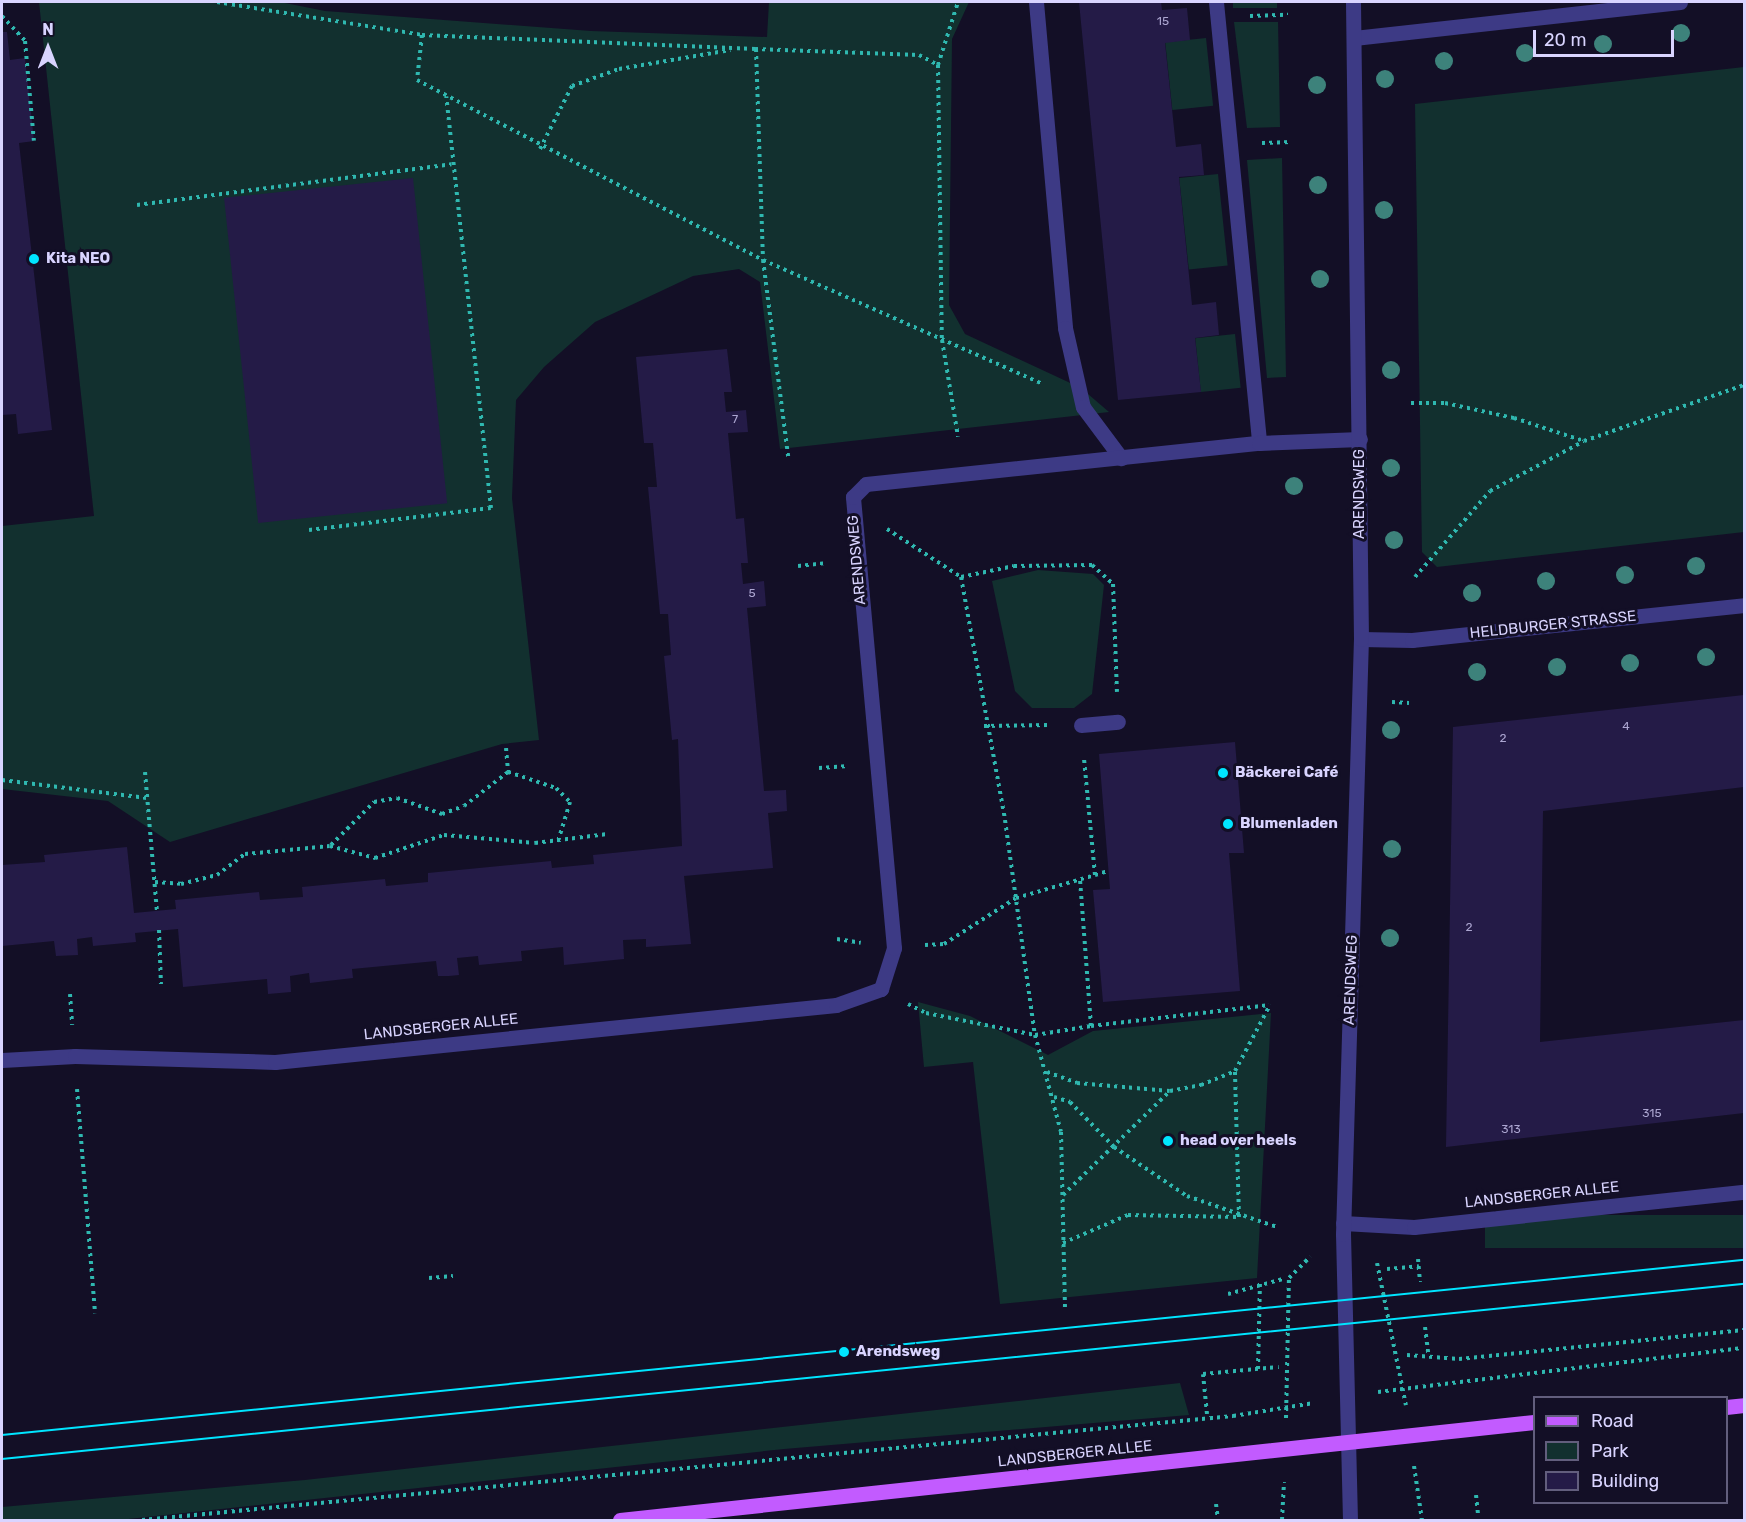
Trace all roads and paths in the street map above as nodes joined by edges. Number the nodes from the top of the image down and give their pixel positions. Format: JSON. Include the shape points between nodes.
{"nodes":[{"id":1,"x":217,"y":2,"type":"edge"},
{"id":2,"x":958,"y":2,"type":"edge"},
{"id":3,"x":1036,"y":2,"type":"edge"},
{"id":4,"x":1216,"y":2,"type":"edge"},
{"id":5,"x":1353,"y":2,"type":"edge"},
{"id":6,"x":1680,"y":2,"type":"edge"},
{"id":7,"x":2,"y":16,"type":"edge"},
{"id":8,"x":422,"y":35,"type":"junction"},
{"id":9,"x":1353,"y":38,"type":"junction"},
{"id":10,"x":756,"y":49,"type":"junction"},
{"id":11,"x":938,"y":65,"type":"junction"},
{"id":12,"x":446,"y":95,"type":"junction"},
{"id":13,"x":34,"y":141,"type":"dead end"},
{"id":14,"x":540,"y":149,"type":"junction"},
{"id":15,"x":451,"y":164,"type":"junction"},
{"id":16,"x":137,"y":205,"type":"dead end"},
{"id":17,"x":763,"y":260,"type":"junction"},
{"id":18,"x":942,"y":340,"type":"junction"},
{"id":19,"x":1744,"y":385,"type":"edge"},
{"id":20,"x":1411,"y":403,"type":"dead end"},
{"id":21,"x":1083,"y":406,"type":"junction"},
{"id":22,"x":958,"y":437,"type":"dead end"},
{"id":23,"x":1360,"y":440,"type":"junction"},
{"id":24,"x":1584,"y":441,"type":"junction"},
{"id":25,"x":1259,"y":443,"type":"junction"},
{"id":26,"x":788,"y":456,"type":"dead end"},
{"id":27,"x":1121,"y":458,"type":"junction"},
{"id":28,"x":309,"y":530,"type":"dead end"},
{"id":29,"x":854,"y":534,"type":"junction"},
{"id":30,"x":961,"y":578,"type":"junction"},
{"id":31,"x":1415,"y":578,"type":"dead end"},
{"id":32,"x":1744,"y":605,"type":"edge"},
{"id":33,"x":1361,"y":639,"type":"junction"},
{"id":34,"x":1118,"y":723,"type":"joint"},
{"id":35,"x":1081,"y":725,"type":"junction"},
{"id":36,"x":984,"y":726,"type":"junction"},
{"id":37,"x":506,"y":748,"type":"dead end"},
{"id":38,"x":145,"y":772,"type":"dead end"},
{"id":39,"x":508,"y":772,"type":"junction"},
{"id":40,"x":2,"y":780,"type":"edge"},
{"id":41,"x":147,"y":798,"type":"junction"},
{"id":42,"x":607,"y":834,"type":"dead end"},
{"id":43,"x":558,"y":839,"type":"junction"},
{"id":44,"x":330,"y":846,"type":"junction"},
{"id":45,"x":1108,"y":872,"type":"dead end"},
{"id":46,"x":1095,"y":875,"type":"junction"},
{"id":47,"x":1080,"y":879,"type":"junction"},
{"id":48,"x":154,"y":882,"type":"junction"},
{"id":49,"x":1016,"y":898,"type":"junction"},
{"id":50,"x":157,"y":911,"type":"dead end"},
{"id":51,"x":159,"y":930,"type":"dead end"},
{"id":52,"x":894,"y":948,"type":"junction"},
{"id":53,"x":161,"y":984,"type":"dead end"},
{"id":54,"x":881,"y":989,"type":"junction"},
{"id":55,"x":70,"y":994,"type":"dead end"},
{"id":56,"x":1091,"y":1026,"type":"junction"},
{"id":57,"x":1035,"y":1035,"type":"junction"},
{"id":58,"x":75,"y":1056,"type":"junction"},
{"id":59,"x":2,"y":1060,"type":"edge"},
{"id":60,"x":1046,"y":1071,"type":"junction"},
{"id":61,"x":1235,"y":1071,"type":"junction"},
{"id":62,"x":1170,"y":1091,"type":"junction"},
{"id":63,"x":1054,"y":1097,"type":"junction"},
{"id":64,"x":1114,"y":1147,"type":"junction"},
{"id":65,"x":1744,"y":1192,"type":"edge"},
{"id":66,"x":1062,"y":1195,"type":"junction"},
{"id":67,"x":1239,"y":1217,"type":"junction"},
{"id":68,"x":1343,"y":1223,"type":"junction"},
{"id":69,"x":1277,"y":1227,"type":"dead end"},
{"id":70,"x":1063,"y":1243,"type":"junction"},
{"id":71,"x":1419,"y":1266,"type":"dead end"},
{"id":72,"x":1387,"y":1269,"type":"dead end"},
{"id":73,"x":453,"y":1276,"type":"dead end"},
{"id":74,"x":429,"y":1278,"type":"dead end"},
{"id":75,"x":1283,"y":1279,"type":"dead end"},
{"id":76,"x":1260,"y":1282,"type":"junction"},
{"id":77,"x":1228,"y":1294,"type":"dead end"},
{"id":78,"x":1065,"y":1310,"type":"dead end"},
{"id":79,"x":95,"y":1313,"type":"dead end"},
{"id":80,"x":1425,"y":1327,"type":"dead end"},
{"id":81,"x":1744,"y":1330,"type":"edge"},
{"id":82,"x":1744,"y":1348,"type":"edge"},
{"id":83,"x":1428,"y":1353,"type":"junction"},
{"id":84,"x":1407,"y":1355,"type":"dead end"},
{"id":85,"x":1279,"y":1367,"type":"dead end"},
{"id":86,"x":1258,"y":1369,"type":"junction"},
{"id":87,"x":1481,"y":1377,"type":"dead end"},
{"id":88,"x":1744,"y":1405,"type":"edge"},
{"id":89,"x":1728,"y":1407,"type":"edge"},
{"id":90,"x":1207,"y":1414,"type":"dead end"},
{"id":91,"x":1190,"y":1420,"type":"dead end"},
{"id":92,"x":1533,"y":1422,"type":"edge"},
{"id":93,"x":1409,"y":1434,"type":"junction"},
{"id":94,"x":1347,"y":1441,"type":"junction"},
{"id":95,"x":1286,"y":1448,"type":"junction"},
{"id":96,"x":1476,"y":1496,"type":"dead end"},
{"id":97,"x":1216,"y":1504,"type":"dead end"},
{"id":98,"x":1478,"y":1515,"type":"dead end"},
{"id":99,"x":142,"y":1521,"type":"edge"},
{"id":100,"x":620,"y":1521,"type":"edge"},
{"id":101,"x":1218,"y":1521,"type":"edge"},
{"id":102,"x":1282,"y":1521,"type":"edge"},
{"id":103,"x":1350,"y":1521,"type":"edge"},
{"id":104,"x":1422,"y":1521,"type":"edge"}],
"edges":[{"from":1,"to":8,"type":"path"},
{"from":2,"to":11,"type":"path"},
{"from":3,"to":21,"type":"street","via":[[1065,328]]},
{"from":4,"to":25,"type":"street"},
{"from":5,"to":9,"type":"street","name":"ARENDSWEG"},
{"from":6,"to":9,"type":"street"},
{"from":7,"to":13,"type":"path","via":[[26,41]]},
{"from":8,"to":10,"type":"path"},
{"from":8,"to":12,"type":"path","via":[[417,80]]},
{"from":9,"to":23,"type":"street","name":"ARENDSWEG"},
{"from":10,"to":11,"type":"path","via":[[919,55]]},
{"from":10,"to":14,"type":"path","via":[[705,51],[619,69],[572,86]]},
{"from":10,"to":17,"type":"path"},
{"from":11,"to":18,"type":"path"},
{"from":12,"to":14,"type":"path"},
{"from":12,"to":15,"type":"path"},
{"from":14,"to":17,"type":"path"},
{"from":15,"to":16,"type":"path"},
{"from":15,"to":28,"type":"path","via":[[491,508]]},
{"from":17,"to":18,"type":"path"},
{"from":17,"to":26,"type":"path"},
{"from":18,"to":21,"type":"path","via":[[1035,379]]},
{"from":18,"to":22,"type":"path"},
{"from":19,"to":24,"type":"path"},
{"from":20,"to":24,"type":"path","via":[[1445,403],[1514,418]]},
{"from":21,"to":27,"type":"street"},
{"from":23,"to":25,"type":"street","name":"ARENDSWEG"},
{"from":23,"to":33,"type":"street","name":"ARENDSWEG"},
{"from":24,"to":31,"type":"path","via":[[1490,491]]},
{"from":25,"to":27,"type":"street","name":"ARENDSWEG"},
{"from":27,"to":29,"type":"street","name":"ARENDSWEG","via":[[866,484],[854,497]]},
{"from":29,"to":30,"type":"path","via":[[888,529]]},
{"from":29,"to":52,"type":"street","name":"ARENDSWEG"},
{"from":30,"to":34,"type":"path","via":[[1014,566],[1092,565],[1113,584]]},
{"from":30,"to":36,"type":"path"},
{"from":32,"to":33,"type":"street","name":"HELDBURGER STRASSE","via":[[1412,640]]},
{"from":33,"to":68,"type":"street","name":"ARENDSWEG"},
{"from":34,"to":35,"type":"street"},
{"from":35,"to":36,"type":"path"},
{"from":35,"to":46,"type":"path"},
{"from":36,"to":49,"type":"path"},
{"from":37,"to":39,"type":"path"},
{"from":38,"to":41,"type":"path"},
{"from":39,"to":43,"type":"path","via":[[556,788],[570,802]]},
{"from":39,"to":44,"type":"path","via":[[464,806],[442,814],[397,798],[374,802]]},
{"from":40,"to":41,"type":"path"},
{"from":41,"to":48,"type":"path"},
{"from":42,"to":43,"type":"path"},
{"from":43,"to":44,"type":"path","via":[[535,843],[444,835],[375,858]]},
{"from":44,"to":48,"type":"path","via":[[245,854],[217,875],[181,884]]},
{"from":45,"to":46,"type":"path"},
{"from":46,"to":47,"type":"path"},
{"from":47,"to":49,"type":"path"},
{"from":47,"to":56,"type":"path"},
{"from":48,"to":50,"type":"path"},
{"from":49,"to":52,"type":"path","via":[[944,944]]},
{"from":49,"to":57,"type":"path"},
{"from":51,"to":53,"type":"path"},
{"from":52,"to":54,"type":"street","name":"ARENDSWEG"},
{"from":54,"to":57,"type":"path","via":[[926,1013]]},
{"from":54,"to":58,"type":"street","name":"LANDSBERGER ALLEE","via":[[836,1005],[274,1062]]},
{"from":55,"to":58,"type":"path"},
{"from":56,"to":57,"type":"path"},
{"from":56,"to":61,"type":"path","via":[[1270,1005]]},
{"from":57,"to":60,"type":"path"},
{"from":58,"to":59,"type":"street","name":"LANDSBERGER ALLEE"},
{"from":58,"to":79,"type":"path"},
{"from":60,"to":62,"type":"path","via":[[1077,1083]]},
{"from":60,"to":63,"type":"path"},
{"from":61,"to":62,"type":"path"},
{"from":61,"to":67,"type":"path"},
{"from":62,"to":64,"type":"path"},
{"from":63,"to":64,"type":"path","via":[[1071,1102]]},
{"from":63,"to":66,"type":"path","via":[[1061,1132]]},
{"from":64,"to":66,"type":"path"},
{"from":64,"to":67,"type":"path","via":[[1187,1196]]},
{"from":65,"to":68,"type":"street","name":"LANDSBERGER ALLEE","via":[[1414,1227]]},
{"from":66,"to":70,"type":"path"},
{"from":67,"to":69,"type":"path"},
{"from":67,"to":70,"type":"path","via":[[1128,1215]]},
{"from":68,"to":93,"type":"path","via":[[1382,1269]]},
{"from":68,"to":94,"type":"street","name":"ARENDSWEG"},
{"from":68,"to":95,"type":"path","via":[[1289,1278]]},
{"from":70,"to":78,"type":"path"},
{"from":71,"to":72,"type":"path"},
{"from":73,"to":74,"type":"path"},
{"from":75,"to":76,"type":"path"},
{"from":76,"to":77,"type":"path"},
{"from":76,"to":86,"type":"path"},
{"from":80,"to":83,"type":"path"},
{"from":81,"to":83,"type":"path","via":[[1459,1359]]},
{"from":82,"to":87,"type":"path"},
{"from":83,"to":84,"type":"path"},
{"from":85,"to":86,"type":"path"},
{"from":86,"to":90,"type":"path","via":[[1203,1374]]},
{"from":88,"to":89,"type":"main road"},
{"from":91,"to":99,"type":"path"},
{"from":92,"to":93,"type":"main road","name":"LANDSBERGER ALLEE"},
{"from":93,"to":94,"type":"main road","name":"LANDSBERGER ALLEE"},
{"from":93,"to":104,"type":"path"},
{"from":94,"to":95,"type":"main road","name":"LANDSBERGER ALLEE"},
{"from":94,"to":103,"type":"street","name":"ARENDSWEG"},
{"from":95,"to":100,"type":"main road","name":"LANDSBERGER ALLEE"},
{"from":95,"to":102,"type":"path"},
{"from":96,"to":98,"type":"path"},
{"from":97,"to":101,"type":"path"}]}
